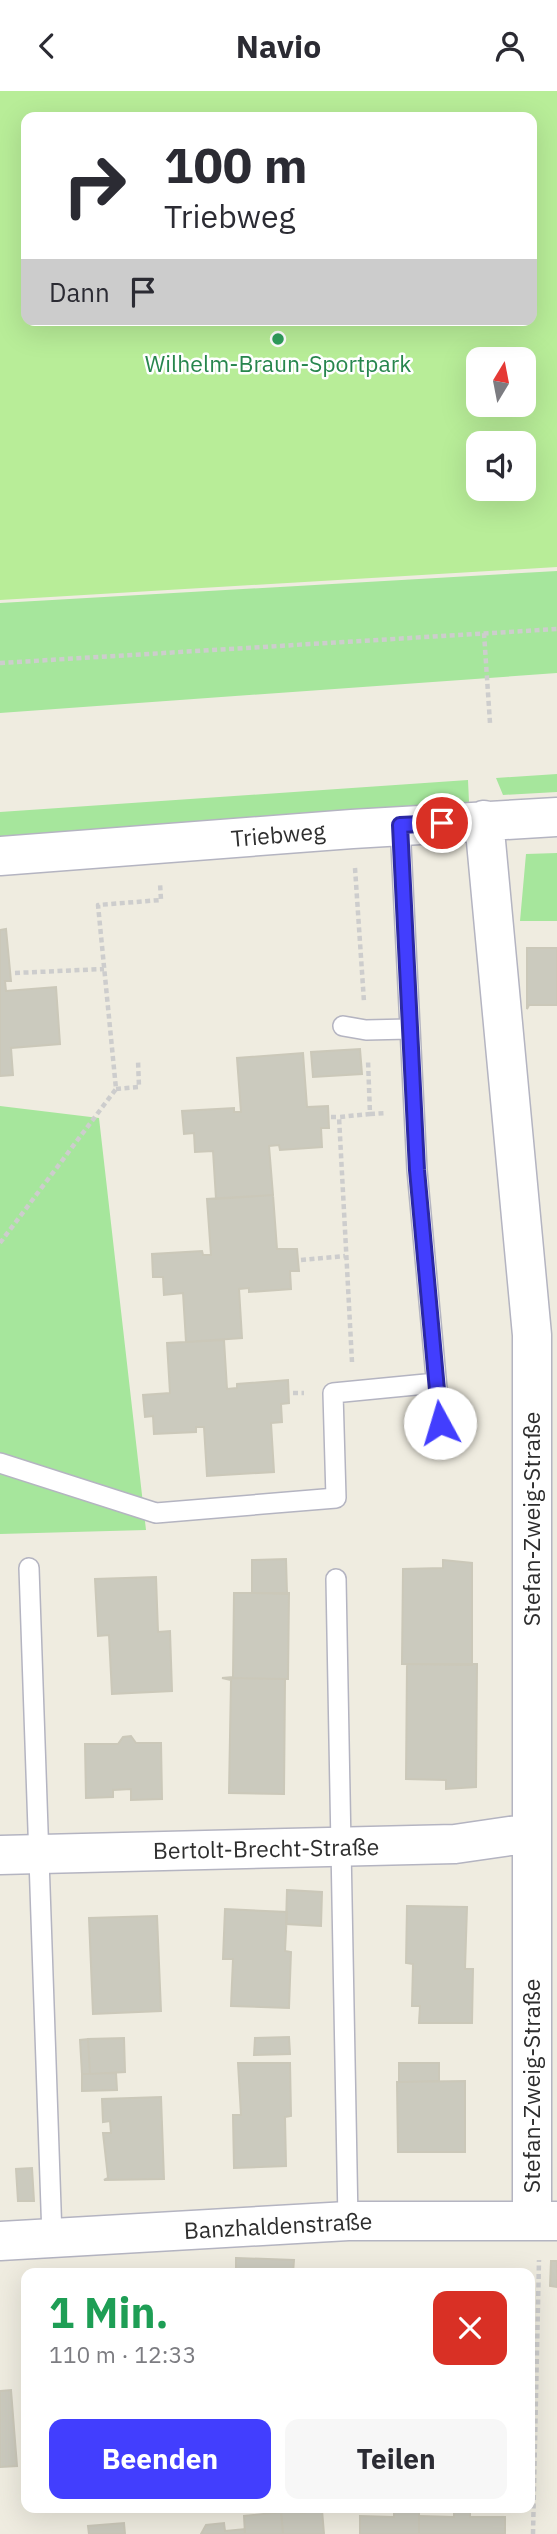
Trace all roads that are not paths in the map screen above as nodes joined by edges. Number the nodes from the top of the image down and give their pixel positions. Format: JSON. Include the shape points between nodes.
{"nodes":[{"id":1,"x":557,"y":817,"type":"edge"},
{"id":2,"x":484,"y":820,"type":"junction"},
{"id":3,"x":400,"y":825,"type":"junction"},
{"id":4,"x":0,"y":856,"type":"edge"},
{"id":5,"x":343,"y":1026,"type":"dead end"},
{"id":6,"x":409,"y":1029,"type":"junction"},
{"id":7,"x":436,"y":1383,"type":"junction"},
{"id":8,"x":442,"y":1443,"type":"dead end"},
{"id":9,"x":0,"y":1463,"type":"edge"},
{"id":10,"x":29,"y":1568,"type":"dead end"},
{"id":11,"x":336,"y":1579,"type":"dead end"},
{"id":12,"x":531,"y":1833,"type":"junction"},
{"id":13,"x":343,"y":1847,"type":"junction"},
{"id":14,"x":37,"y":1854,"type":"junction"},
{"id":15,"x":0,"y":1855,"type":"edge"},
{"id":16,"x":348,"y":2221,"type":"junction"},
{"id":17,"x":543,"y":2221,"type":"edge"},
{"id":18,"x":52,"y":2237,"type":"junction"},
{"id":19,"x":0,"y":2241,"type":"edge"}],
"edges":[{"from":1,"to":2,"type":"street","name":"Triebweg"},
{"from":2,"to":3,"type":"street","name":"Triebweg"},
{"from":2,"to":12,"type":"street","name":"Stefan-Zweig-Straße","via":[[531,1335]]},
{"from":3,"to":4,"type":"street","name":"Triebweg"},
{"from":3,"to":6,"type":"lane"},
{"from":5,"to":6,"type":"lane"},
{"from":6,"to":7,"type":"lane"},
{"from":7,"to":8,"type":"lane"},
{"from":7,"to":9,"type":"lane","via":[[333,1393],[336,1498],[156,1513]]},
{"from":10,"to":14,"type":"lane"},
{"from":11,"to":13,"type":"lane"},
{"from":12,"to":13,"type":"street","name":"Bertolt-Brecht-Straße","via":[[455,1844]]},
{"from":12,"to":17,"type":"street","name":"Stefan-Zweig-Straße"},
{"from":13,"to":14,"type":"street","name":"Bertolt-Brecht-Straße"},
{"from":13,"to":16,"type":"lane"},
{"from":14,"to":15,"type":"street","name":"Bertolt-Brecht-Straße"},
{"from":14,"to":18,"type":"lane"},
{"from":16,"to":17,"type":"street","name":"Banzhaldenstraße"},
{"from":16,"to":18,"type":"street","name":"Banzhaldenstraße"},
{"from":18,"to":19,"type":"street","name":"Banzhaldenstraße"}]}
